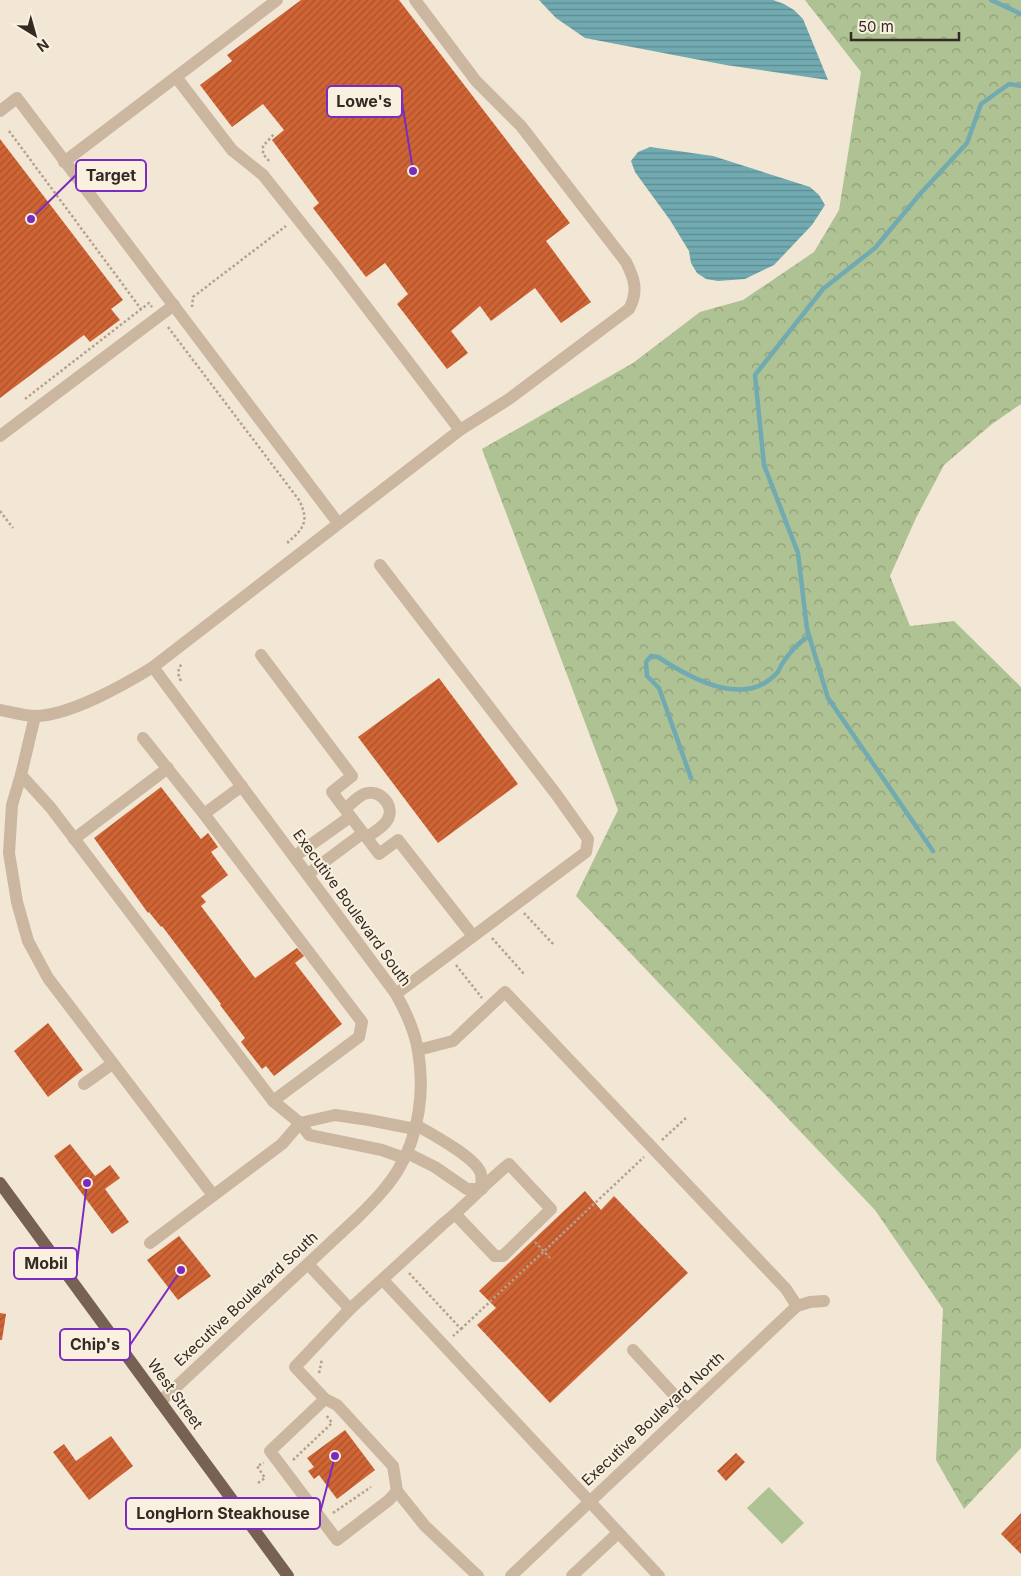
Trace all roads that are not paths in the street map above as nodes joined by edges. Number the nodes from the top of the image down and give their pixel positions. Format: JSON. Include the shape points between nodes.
{"nodes":[{"id":1,"x":277,"y":0,"type":"edge"},
{"id":2,"x":415,"y":0,"type":"edge"},
{"id":3,"x":176,"y":76,"type":"junction"},
{"id":4,"x":0,"y":111,"type":"edge"},
{"id":5,"x":64,"y":162,"type":"junction"},
{"id":6,"x":177,"y":310,"type":"junction"},
{"id":7,"x":460,"y":430,"type":"junction"},
{"id":8,"x":0,"y":436,"type":"edge"},
{"id":9,"x":338,"y":523,"type":"junction"},
{"id":10,"x":380,"y":565,"type":"dead end"},
{"id":11,"x":261,"y":655,"type":"dead end"},
{"id":12,"x":153,"y":667,"type":"junction"},
{"id":13,"x":0,"y":710,"type":"edge"},
{"id":14,"x":35,"y":716,"type":"junction"},
{"id":15,"x":143,"y":738,"type":"dead end"},
{"id":16,"x":168,"y":768,"type":"junction"},
{"id":17,"x":21,"y":775,"type":"junction"},
{"id":18,"x":242,"y":786,"type":"junction"},
{"id":19,"x":348,"y":813,"type":"junction"},
{"id":20,"x":204,"y":814,"type":"junction"},
{"id":21,"x":365,"y":835,"type":"junction"},
{"id":22,"x":74,"y":839,"type":"junction"},
{"id":23,"x":294,"y":856,"type":"junction"},
{"id":24,"x":308,"y":874,"type":"junction"},
{"id":25,"x":473,"y":936,"type":"junction"},
{"id":26,"x":396,"y":994,"type":"junction"},
{"id":27,"x":418,"y":1050,"type":"junction"},
{"id":28,"x":112,"y":1064,"type":"junction"},
{"id":29,"x":84,"y":1084,"type":"dead end"},
{"id":30,"x":273,"y":1101,"type":"junction"},
{"id":31,"x":300,"y":1123,"type":"junction"},
{"id":32,"x":415,"y":1127,"type":"junction"},
{"id":33,"x":406,"y":1156,"type":"junction"},
{"id":34,"x":0,"y":1183,"type":"edge"},
{"id":35,"x":482,"y":1189,"type":"junction"},
{"id":36,"x":213,"y":1195,"type":"junction"},
{"id":37,"x":455,"y":1214,"type":"junction"},
{"id":38,"x":150,"y":1243,"type":"dead end"},
{"id":39,"x":308,"y":1264,"type":"junction"},
{"id":40,"x":383,"y":1280,"type":"junction"},
{"id":41,"x":824,"y":1301,"type":"dead end"},
{"id":42,"x":797,"y":1306,"type":"junction"},
{"id":43,"x":350,"y":1309,"type":"junction"},
{"id":44,"x":633,"y":1350,"type":"dead end"},
{"id":45,"x":160,"y":1402,"type":"junction"},
{"id":46,"x":321,"y":1403,"type":"junction"},
{"id":47,"x":686,"y":1409,"type":"junction"},
{"id":48,"x":397,"y":1491,"type":"junction"},
{"id":49,"x":590,"y":1501,"type":"junction"},
{"id":50,"x":618,"y":1533,"type":"junction"},
{"id":51,"x":288,"y":1576,"type":"edge"},
{"id":52,"x":478,"y":1576,"type":"edge"},
{"id":53,"x":511,"y":1576,"type":"edge"},
{"id":54,"x":572,"y":1576,"type":"edge"},
{"id":55,"x":658,"y":1576,"type":"edge"}],
"edges":[{"from":1,"to":3,"type":"street"},
{"from":2,"to":7,"type":"street","via":[[476,81],[521,126],[626,262],[636,289],[629,309],[509,399]]},
{"from":3,"to":5,"type":"street"},
{"from":3,"to":7,"type":"street","via":[[232,150],[263,175]]},
{"from":4,"to":5,"type":"street","via":[[17,98]]},
{"from":5,"to":6,"type":"street"},
{"from":6,"to":8,"type":"street","via":[[159,316]]},
{"from":6,"to":9,"type":"street"},
{"from":7,"to":9,"type":"street"},
{"from":9,"to":12,"type":"street"},
{"from":10,"to":25,"type":"street","via":[[588,839],[586,852]]},
{"from":11,"to":19,"type":"street","via":[[352,776],[332,792]]},
{"from":12,"to":14,"type":"street","via":[[118,688],[64,711]]},
{"from":12,"to":18,"type":"street","name":"Executive Boulevard South"},
{"from":13,"to":14,"type":"street"},
{"from":14,"to":17,"type":"street"},
{"from":15,"to":16,"type":"street"},
{"from":16,"to":20,"type":"street"},
{"from":16,"to":22,"type":"street"},
{"from":17,"to":22,"type":"street"},
{"from":17,"to":28,"type":"street","via":[[12,805],[9,853],[17,902],[28,941],[48,978]]},
{"from":18,"to":20,"type":"street"},
{"from":18,"to":23,"type":"street","name":"Executive Boulevard South"},
{"from":19,"to":21,"type":"street"},
{"from":19,"to":21,"type":"street","via":[[364,794],[379,794],[386,801],[390,808],[389,818],[385,824]]},
{"from":19,"to":23,"type":"street"},
{"from":20,"to":30,"type":"street","via":[[362,1022],[359,1037]]},
{"from":21,"to":24,"type":"street"},
{"from":21,"to":25,"type":"street","via":[[380,854],[398,840]]},
{"from":22,"to":30,"type":"street"},
{"from":23,"to":24,"type":"street","name":"Executive Boulevard South"},
{"from":24,"to":26,"type":"street","name":"Executive Boulevard South"},
{"from":25,"to":26,"type":"street"},
{"from":26,"to":27,"type":"street","name":"Executive Boulevard South","via":[[413,1030]]},
{"from":27,"to":32,"type":"street","name":"Executive Boulevard South","via":[[421,1090]]},
{"from":27,"to":42,"type":"street","via":[[453,1041],[505,992],[786,1290]]},
{"from":28,"to":29,"type":"street"},
{"from":28,"to":36,"type":"street"},
{"from":30,"to":31,"type":"street"},
{"from":31,"to":32,"type":"street","via":[[335,1115]]},
{"from":31,"to":33,"type":"street","via":[[309,1135]]},
{"from":31,"to":36,"type":"street","via":[[282,1144]]},
{"from":32,"to":33,"type":"street","name":"Executive Boulevard South"},
{"from":32,"to":35,"type":"street","via":[[457,1150],[473,1163],[481,1172]]},
{"from":33,"to":35,"type":"street","via":[[435,1167],[466,1189]]},
{"from":33,"to":39,"type":"street","name":"Executive Boulevard South","via":[[380,1194]]},
{"from":34,"to":45,"type":"main road","name":"West Street"},
{"from":35,"to":37,"type":"street"},
{"from":35,"to":37,"type":"street","via":[[509,1164],[551,1209],[502,1256],[495,1256]]},
{"from":36,"to":38,"type":"street"},
{"from":37,"to":40,"type":"street"},
{"from":39,"to":43,"type":"street"},
{"from":39,"to":45,"type":"street","name":"Executive Boulevard South"},
{"from":40,"to":43,"type":"street"},
{"from":40,"to":49,"type":"street"},
{"from":41,"to":42,"type":"street"},
{"from":42,"to":47,"type":"street","name":"Executive Boulevard North"},
{"from":43,"to":46,"type":"street","via":[[295,1366],[314,1387]]},
{"from":44,"to":47,"type":"street"},
{"from":45,"to":51,"type":"main road","name":"West Street"},
{"from":46,"to":48,"type":"street","via":[[337,1404],[393,1466]]},
{"from":46,"to":48,"type":"street","via":[[270,1450],[336,1540]]},
{"from":47,"to":49,"type":"street","name":"Executive Boulevard North"},
{"from":48,"to":52,"type":"street","via":[[425,1526]]},
{"from":49,"to":50,"type":"street"},
{"from":49,"to":53,"type":"street","name":"Executive Boulevard North"},
{"from":50,"to":54,"type":"street"},
{"from":50,"to":55,"type":"street"}]}
